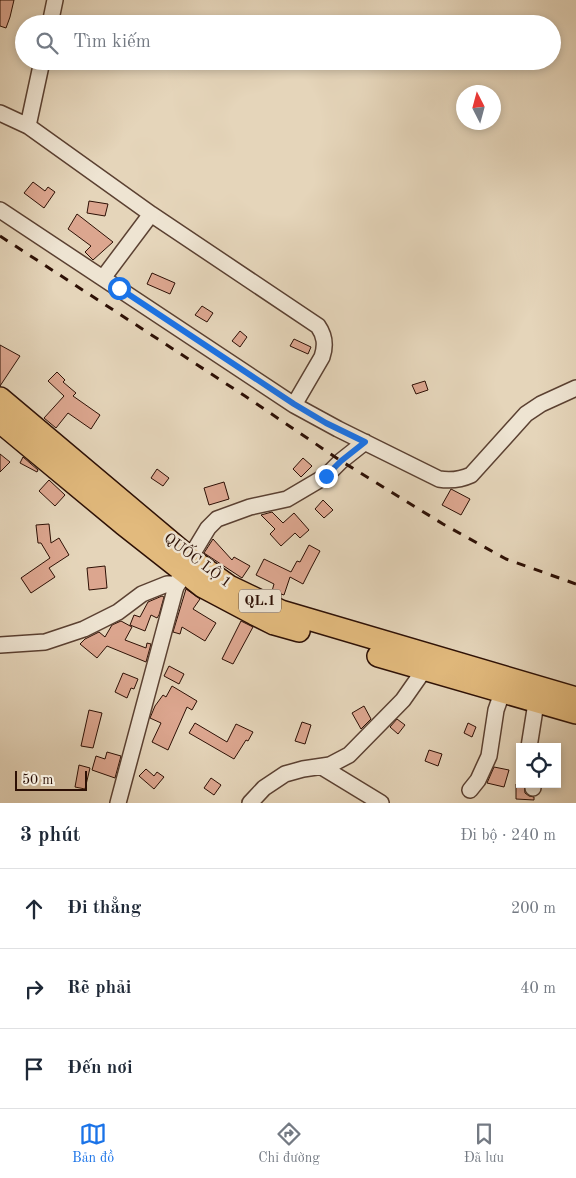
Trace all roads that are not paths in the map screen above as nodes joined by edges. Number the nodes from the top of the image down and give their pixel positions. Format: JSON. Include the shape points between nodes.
{"nodes":[{"id":1,"x":55,"y":0,"type":"edge"},
{"id":2,"x":52,"y":15,"type":"edge"},
{"id":3,"x":40,"y":70,"type":"edge"},
{"id":4,"x":0,"y":113,"type":"edge"},
{"id":5,"x":28,"y":126,"type":"junction"},
{"id":6,"x":0,"y":210,"type":"edge"},
{"id":7,"x":151,"y":214,"type":"junction"},
{"id":8,"x":103,"y":278,"type":"junction"},
{"id":9,"x":576,"y":388,"type":"edge"},
{"id":10,"x":0,"y":398,"type":"edge"},
{"id":11,"x":294,"y":404,"type":"junction"},
{"id":12,"x":0,"y":422,"type":"edge"},
{"id":13,"x":365,"y":442,"type":"junction"},
{"id":14,"x":183,"y":571,"type":"junction"},
{"id":15,"x":0,"y":645,"type":"edge"},
{"id":16,"x":424,"y":670,"type":"junction"},
{"id":17,"x":502,"y":692,"type":"junction"},
{"id":18,"x":576,"y":698,"type":"edge"},
{"id":19,"x":536,"y":702,"type":"junction"},
{"id":20,"x":576,"y":714,"type":"edge"},
{"id":21,"x":530,"y":743,"type":"edge"},
{"id":22,"x":322,"y":767,"type":"junction"},
{"id":23,"x":470,"y":790,"type":"dead end"},
{"id":24,"x":118,"y":803,"type":"edge"},
{"id":25,"x":250,"y":803,"type":"edge"},
{"id":26,"x":381,"y":803,"type":"edge"}],
"edges":[{"from":1,"to":2,"type":"street"},
{"from":3,"to":5,"type":"street"},
{"from":4,"to":5,"type":"street"},
{"from":5,"to":7,"type":"street"},
{"from":6,"to":8,"type":"street"},
{"from":7,"to":8,"type":"street"},
{"from":7,"to":11,"type":"street","via":[[318,326],[325,350]]},
{"from":8,"to":11,"type":"street"},
{"from":9,"to":13,"type":"street","via":[[526,414],[478,468],[462,479],[439,479]]},
{"from":10,"to":14,"type":"highway","name":"QUỐC LỘ 1","number":"QL.1"},
{"from":11,"to":13,"type":"street"},
{"from":12,"to":14,"type":"highway","name":"QUỐC LỘ 1","number":"QL.1"},
{"from":13,"to":14,"type":"street","via":[[326,476],[287,499],[217,519],[208,528]]},
{"from":14,"to":15,"type":"street","via":[[167,584],[142,594],[118,612],[84,629],[44,642]]},
{"from":14,"to":16,"type":"highway","name":"QUỐC LỘ 1","number":"QL.1","via":[[225,600],[274,624]]},
{"from":14,"to":18,"type":"highway","name":"QUỐC LỘ 1","number":"QL.1","via":[[229,586],[281,611]]},
{"from":14,"to":24,"type":"street"},
{"from":16,"to":17,"type":"highway","name":"QUỐC LỘ 1","number":"QL.1"},
{"from":16,"to":22,"type":"street","via":[[402,700],[354,751]]},
{"from":17,"to":19,"type":"highway","name":"QUỐC LỘ 1","number":"QL.1"},
{"from":17,"to":23,"type":"street","via":[[489,756]]},
{"from":19,"to":20,"type":"highway","name":"QUỐC LỘ 1","number":"QL.1"},
{"from":19,"to":21,"type":"street"},
{"from":22,"to":25,"type":"street","via":[[285,774],[264,788]]},
{"from":22,"to":26,"type":"street"}]}
